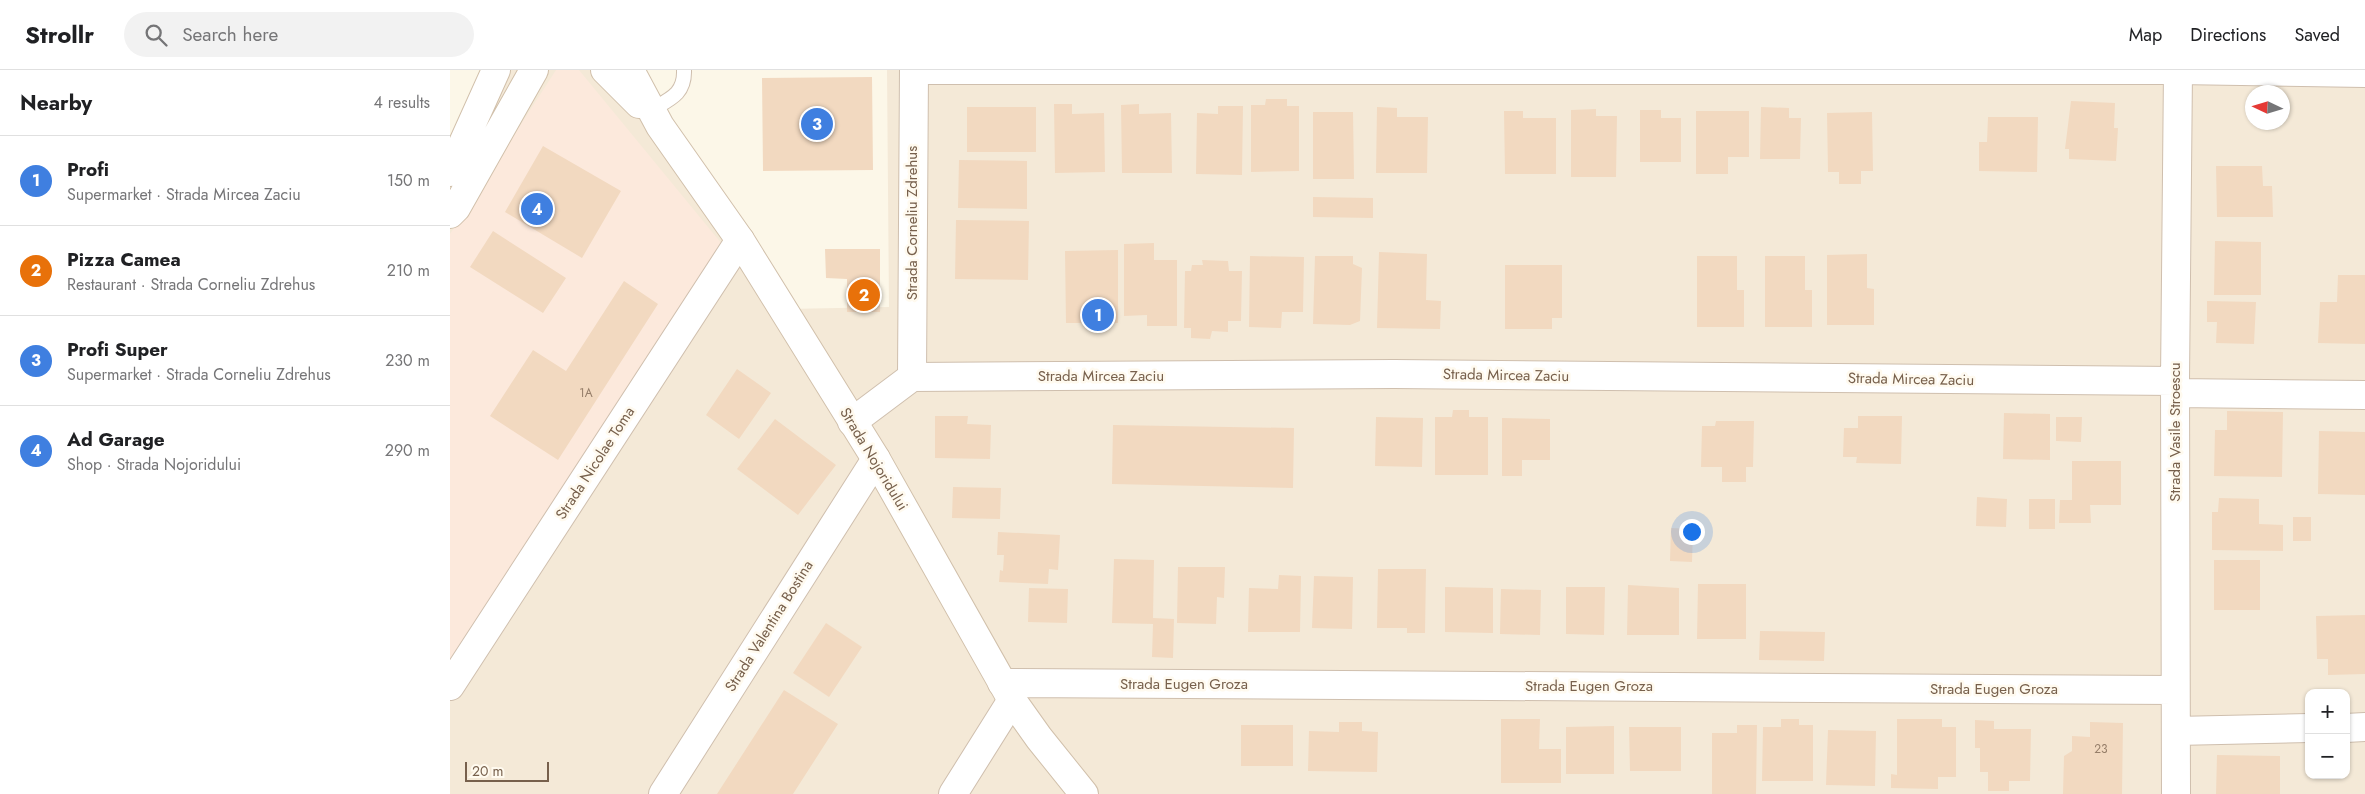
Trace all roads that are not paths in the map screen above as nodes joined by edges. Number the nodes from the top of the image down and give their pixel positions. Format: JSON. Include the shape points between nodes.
{"nodes":[{"id":1,"x":496,"y":70,"type":"edge"},
{"id":2,"x":534,"y":70,"type":"edge"},
{"id":3,"x":604,"y":70,"type":"edge"},
{"id":4,"x":630,"y":70,"type":"edge"},
{"id":5,"x":684,"y":70,"type":"edge"},
{"id":6,"x":914,"y":70,"type":"edge"},
{"id":7,"x":2178,"y":70,"type":"edge"},
{"id":8,"x":2365,"y":73,"type":"edge"},
{"id":9,"x":656,"y":118,"type":"junction"},
{"id":10,"x":450,"y":172,"type":"edge"},
{"id":11,"x":450,"y":214,"type":"edge"},
{"id":12,"x":740,"y":240,"type":"junction"},
{"id":13,"x":912,"y":377,"type":"junction"},
{"id":14,"x":2175,"y":387,"type":"junction"},
{"id":15,"x":2365,"y":395,"type":"edge"},
{"id":16,"x":852,"y":422,"type":"junction"},
{"id":17,"x":876,"y":459,"type":"junction"},
{"id":18,"x":450,"y":686,"type":"edge"},
{"id":19,"x":2175,"y":690,"type":"junction"},
{"id":20,"x":1007,"y":691,"type":"junction"},
{"id":21,"x":2365,"y":727,"type":"edge"},
{"id":22,"x":2305,"y":728,"type":"edge"},
{"id":23,"x":2350,"y":728,"type":"edge"},
{"id":24,"x":2176,"y":731,"type":"junction"},
{"id":25,"x":663,"y":794,"type":"edge"},
{"id":26,"x":953,"y":794,"type":"edge"},
{"id":27,"x":1084,"y":794,"type":"edge"},
{"id":28,"x":2176,"y":794,"type":"edge"}],
"edges":[{"from":1,"to":10,"type":"street"},
{"from":2,"to":11,"type":"street"},
{"from":3,"to":9,"type":"street","name":"Strada Nojoridului"},
{"from":4,"to":9,"type":"street","name":"Strada Nojoridului"},
{"from":5,"to":9,"type":"lane","via":[[681,91]]},
{"from":6,"to":7,"type":"street"},
{"from":6,"to":13,"type":"street","name":"Strada Corneliu Zdrehus"},
{"from":7,"to":8,"type":"street"},
{"from":7,"to":14,"type":"street","name":"Strada Vasile Stroescu"},
{"from":9,"to":12,"type":"street","name":"Strada Nojoridului"},
{"from":12,"to":16,"type":"street","name":"Strada Nojoridului"},
{"from":12,"to":18,"type":"street","name":"Strada Nicolae Toma"},
{"from":13,"to":14,"type":"street","name":"Strada Mircea Zaciu","via":[[1404,374]]},
{"from":13,"to":16,"type":"street"},
{"from":14,"to":15,"type":"street","name":"Strada Mircea Zaciu"},
{"from":14,"to":19,"type":"street","name":"Strada Vasile Stroescu"},
{"from":16,"to":17,"type":"street","name":"Strada Nojoridului"},
{"from":17,"to":20,"type":"street","name":"Strada Nojoridului"},
{"from":17,"to":25,"type":"street","name":"Strada Valentina Bostina"},
{"from":19,"to":20,"type":"street","name":"Strada Eugen Groza"},
{"from":19,"to":24,"type":"street","name":"Strada Vasile Stroescu"},
{"from":20,"to":26,"type":"street"},
{"from":20,"to":27,"type":"street","name":"Strada Nojoridului","via":[[1039,738]]},
{"from":21,"to":23,"type":"street"},
{"from":22,"to":24,"type":"street"},
{"from":24,"to":28,"type":"street","name":"Strada Vasile Stroescu"}]}
